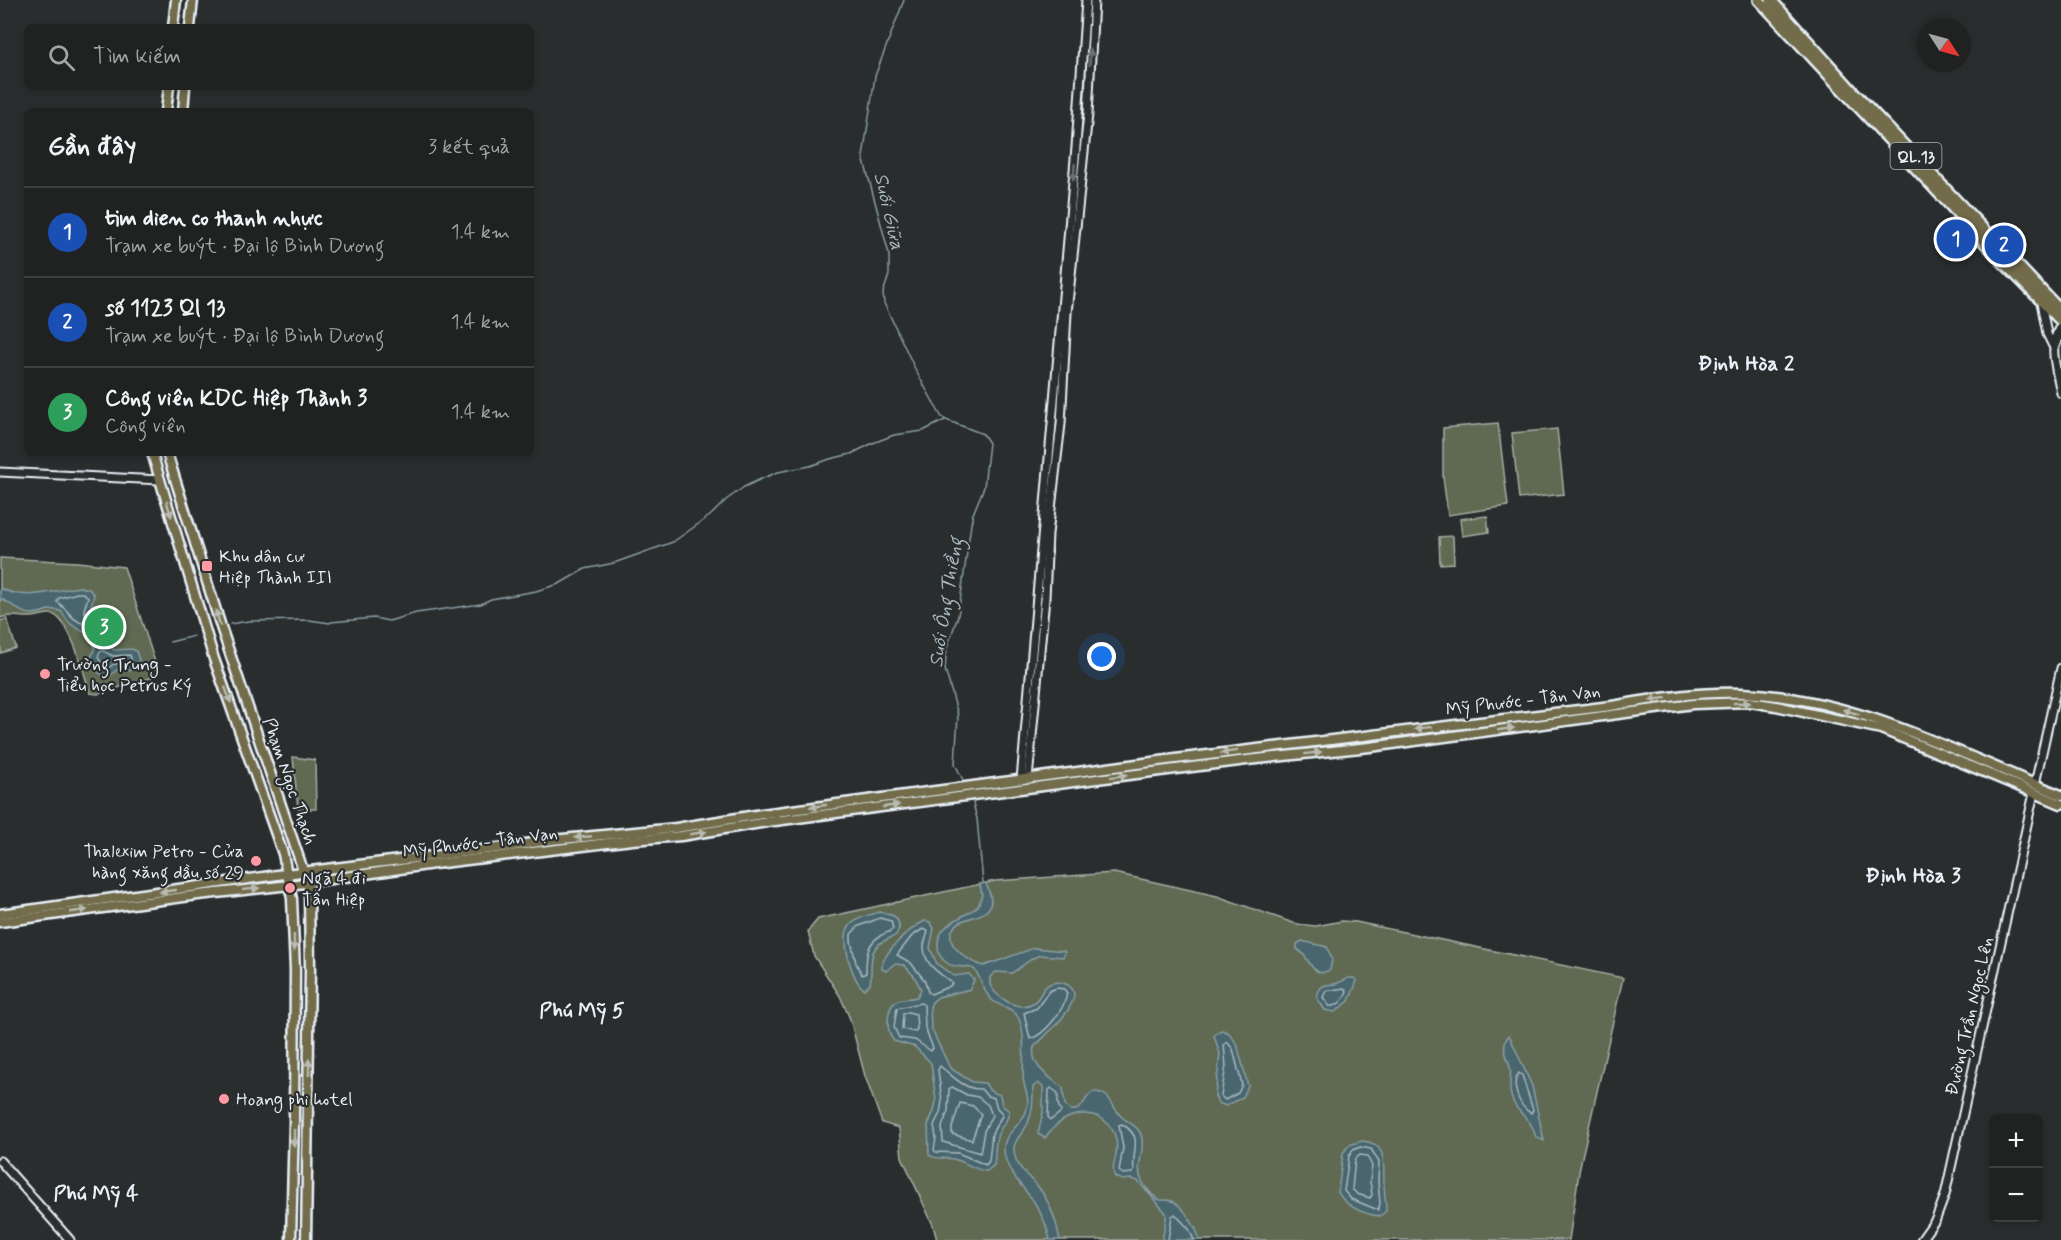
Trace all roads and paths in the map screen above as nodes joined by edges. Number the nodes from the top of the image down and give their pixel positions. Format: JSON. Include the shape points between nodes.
{"nodes":[{"id":1,"x":176,"y":0,"type":"edge"},
{"id":2,"x":194,"y":0,"type":"edge"},
{"id":3,"x":1086,"y":0,"type":"edge"},
{"id":4,"x":1094,"y":0,"type":"edge"},
{"id":5,"x":1759,"y":0,"type":"edge"},
{"id":6,"x":1771,"y":0,"type":"edge"},
{"id":7,"x":173,"y":24,"type":"edge"},
{"id":8,"x":190,"y":24,"type":"edge"},
{"id":9,"x":169,"y":90,"type":"edge"},
{"id":10,"x":185,"y":90,"type":"edge"},
{"id":11,"x":166,"y":108,"type":"edge"},
{"id":12,"x":183,"y":108,"type":"edge"},
{"id":13,"x":2041,"y":301,"type":"junction"},
{"id":14,"x":2061,"y":311,"type":"edge"},
{"id":15,"x":2061,"y":323,"type":"edge"},
{"id":16,"x":2061,"y":334,"type":"edge"},
{"id":17,"x":2057,"y":349,"type":"edge"},
{"id":18,"x":2061,"y":393,"type":"edge"},
{"id":19,"x":153,"y":456,"type":"edge"},
{"id":20,"x":168,"y":456,"type":"edge"},
{"id":21,"x":0,"y":472,"type":"edge"},
{"id":22,"x":160,"y":480,"type":"junction"},
{"id":23,"x":1049,"y":503,"type":"junction"},
{"id":24,"x":2061,"y":668,"type":"edge"},
{"id":25,"x":1025,"y":780,"type":"junction"},
{"id":26,"x":2034,"y":788,"type":"junction"},
{"id":27,"x":2061,"y":795,"type":"edge"},
{"id":28,"x":2061,"y":804,"type":"edge"},
{"id":29,"x":304,"y":873,"type":"junction"},
{"id":30,"x":288,"y":874,"type":"junction"},
{"id":31,"x":307,"y":882,"type":"junction"},
{"id":32,"x":290,"y":885,"type":"junction"},
{"id":33,"x":0,"y":914,"type":"edge"},
{"id":34,"x":0,"y":922,"type":"edge"},
{"id":35,"x":310,"y":969,"type":"junction"},
{"id":36,"x":295,"y":970,"type":"junction"},
{"id":37,"x":0,"y":1161,"type":"edge"},
{"id":38,"x":293,"y":1166,"type":"junction"},
{"id":39,"x":308,"y":1168,"type":"junction"},
{"id":40,"x":70,"y":1240,"type":"edge"},
{"id":41,"x":291,"y":1240,"type":"edge"},
{"id":42,"x":306,"y":1240,"type":"edge"},
{"id":43,"x":1921,"y":1240,"type":"edge"}],
"edges":[{"from":1,"to":7,"type":"main road"},
{"from":2,"to":8,"type":"main road"},
{"from":3,"to":23,"type":"street","one_way":true},
{"from":23,"to":4,"type":"street","one_way":true,"via":[[1060,424],[1088,114]]},
{"from":5,"to":13,"type":"highway","number":"QL.13"},
{"from":6,"to":14,"type":"highway","number":"QL.13"},
{"from":9,"to":11,"type":"main road"},
{"from":10,"to":12,"type":"main road"},
{"from":13,"to":15,"type":"highway","number":"QL.13"},
{"from":13,"to":17,"type":"street","via":[[2047,334]]},
{"from":15,"to":17,"type":"street","via":[[2054,339]]},
{"from":16,"to":17,"type":"street"},
{"from":17,"to":18,"type":"street"},
{"from":19,"to":22,"type":"main road","name":"Phạm Ngọc Thạch"},
{"from":29,"to":20,"type":"main road","name":"Phạm Ngọc Thạch","one_way":true},
{"from":21,"to":22,"type":"street"},
{"from":22,"to":30,"type":"main road","name":"Phạm Ngọc Thạch","one_way":true,"via":[[214,659]]},
{"from":23,"to":25,"type":"street"},
{"from":24,"to":26,"type":"street","name":"Đường Trần Ngọc Lên"},
{"from":26,"to":25,"type":"main road","name":"Mỹ Phước - Tân Vạn","one_way":true,"via":[[1882,721],[1788,697],[1743,693],[1662,698]]},
{"from":25,"to":29,"type":"main road","name":"Mỹ Phước - Tân Vạn","one_way":true},
{"from":26,"to":27,"type":"main road","name":"Mỹ Phước - Tân Vạn"},
{"from":26,"to":28,"type":"main road","name":"Mỹ Phước - Tân Vạn"},
{"from":31,"to":26,"type":"main road","name":"Mỹ Phước - Tân Vạn","one_way":true,"via":[[1693,704],[1750,702],[1881,729]]},
{"from":26,"to":43,"type":"street","name":"Đường Trần Ngọc Lên","via":[[1945,1195],[1936,1219]]},
{"from":29,"to":30,"type":"main road","name":"Mỹ Phước - Tân Vạn"},
{"from":29,"to":31,"type":"main road","name":"Phạm Ngọc Thạch"},
{"from":30,"to":32,"type":"main road","name":"Phạm Ngọc Thạch"},
{"from":30,"to":33,"type":"main road","name":"Mỹ Phước - Tân Vạn","one_way":true},
{"from":31,"to":32,"type":"main road","name":"Mỹ Phước - Tân Vạn"},
{"from":31,"to":35,"type":"main road","name":"Phạm Ngọc Thạch"},
{"from":34,"to":32,"type":"main road","name":"Mỹ Phước - Tân Vạn","one_way":true},
{"from":32,"to":36,"type":"main road","name":"Phạm Ngọc Thạch","one_way":true},
{"from":35,"to":36,"type":"main road"},
{"from":39,"to":35,"type":"main road","name":"Phạm Ngọc Thạch","one_way":true},
{"from":36,"to":38,"type":"main road","name":"Phạm Ngọc Thạch","one_way":true},
{"from":37,"to":40,"type":"street"},
{"from":38,"to":39,"type":"main road"},
{"from":38,"to":41,"type":"main road","name":"Phạm Ngọc Thạch"},
{"from":39,"to":42,"type":"main road","name":"Phạm Ngọc Thạch"}]}
